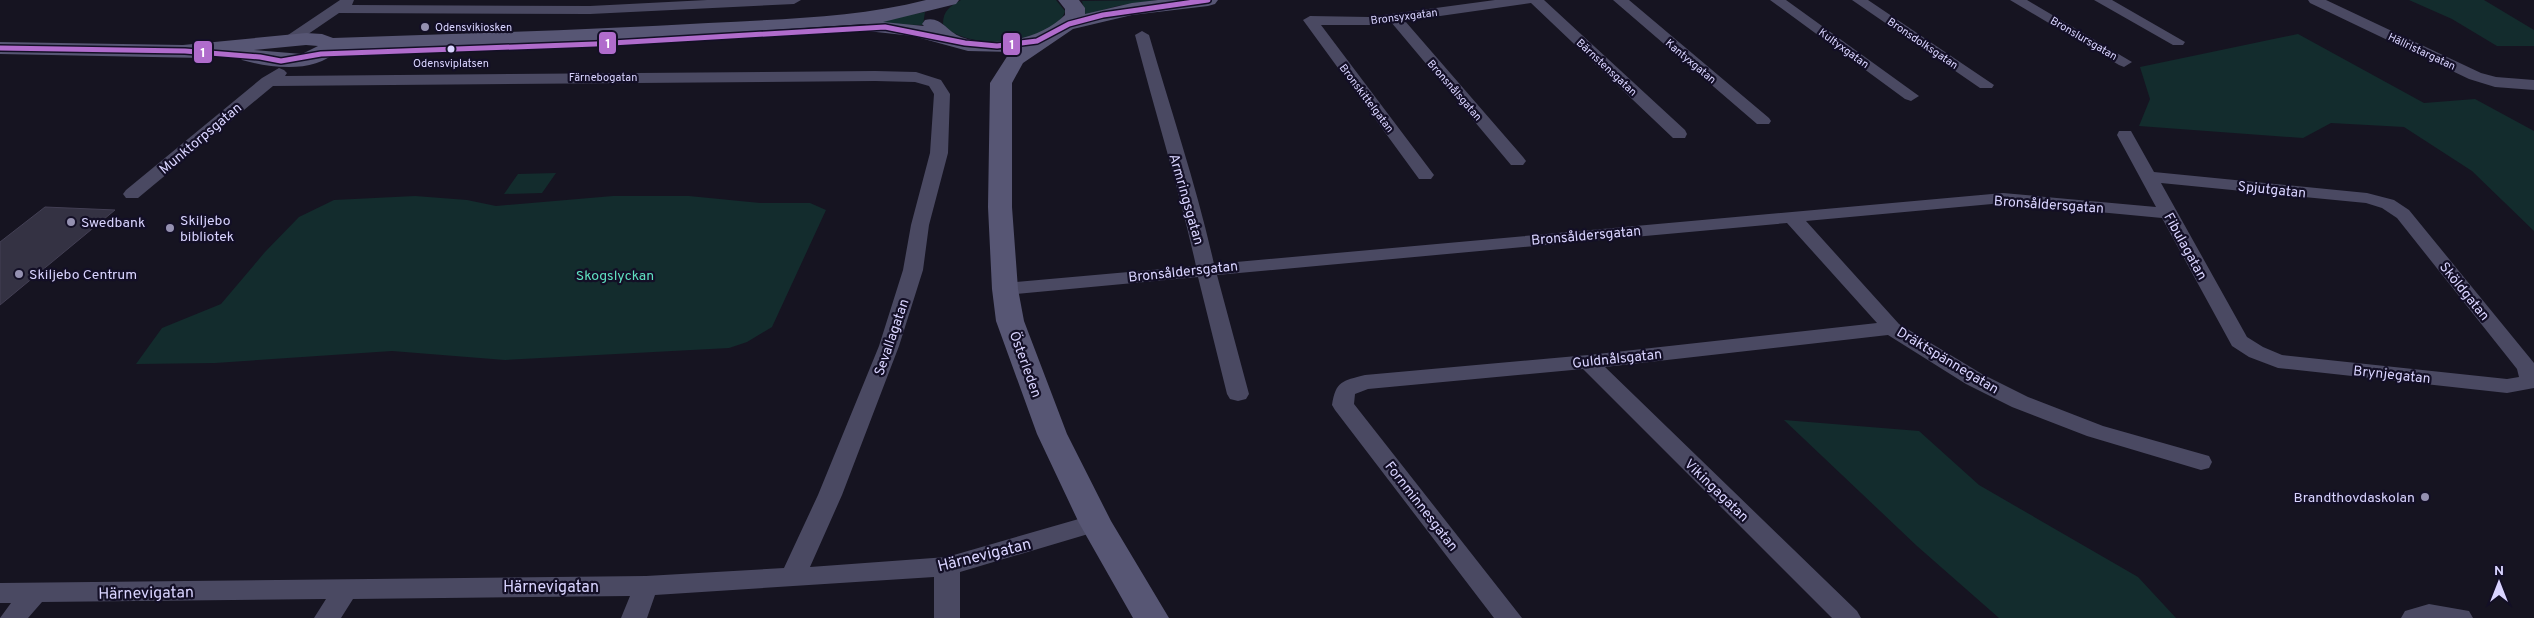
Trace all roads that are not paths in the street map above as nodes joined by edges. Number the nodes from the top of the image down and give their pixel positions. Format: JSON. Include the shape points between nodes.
{"nodes":[{"id":1,"x":349,"y":0,"type":"edge"},
{"id":2,"x":794,"y":0,"type":"edge"},
{"id":3,"x":949,"y":0,"type":"edge"},
{"id":4,"x":1068,"y":0,"type":"edge"},
{"id":5,"x":1208,"y":0,"type":"edge"},
{"id":6,"x":1527,"y":0,"type":"edge"},
{"id":7,"x":1536,"y":0,"type":"edge"},
{"id":8,"x":1620,"y":0,"type":"edge"},
{"id":9,"x":1777,"y":0,"type":"edge"},
{"id":10,"x":1859,"y":0,"type":"edge"},
{"id":11,"x":2017,"y":0,"type":"edge"},
{"id":12,"x":2102,"y":0,"type":"edge"},
{"id":13,"x":2315,"y":0,"type":"edge"},
{"id":14,"x":337,"y":9,"type":"junction"},
{"id":15,"x":1394,"y":18,"type":"junction"},
{"id":16,"x":1310,"y":20,"type":"joint"},
{"id":17,"x":1066,"y":25,"type":"junction"},
{"id":18,"x":1142,"y":35,"type":"dead end"},
{"id":19,"x":1047,"y":38,"type":"junction"},
{"id":20,"x":286,"y":41,"type":"junction"},
{"id":21,"x":951,"y":41,"type":"junction"},
{"id":22,"x":2178,"y":42,"type":"dead end"},
{"id":23,"x":0,"y":48,"type":"edge"},
{"id":24,"x":319,"y":49,"type":"junction"},
{"id":25,"x":185,"y":51,"type":"junction"},
{"id":26,"x":262,"y":58,"type":"junction"},
{"id":27,"x":2124,"y":62,"type":"dead end"},
{"id":28,"x":268,"y":81,"type":"junction"},
{"id":29,"x":1002,"y":83,"type":"junction"},
{"id":30,"x":1986,"y":85,"type":"dead end"},
{"id":31,"x":2534,"y":85,"type":"edge"},
{"id":32,"x":937,"y":86,"type":"joint"},
{"id":33,"x":1911,"y":96,"type":"dead end"},
{"id":34,"x":1763,"y":121,"type":"dead end"},
{"id":35,"x":1678,"y":134,"type":"dead end"},
{"id":36,"x":2125,"y":135,"type":"dead end"},
{"id":37,"x":1517,"y":161,"type":"dead end"},
{"id":38,"x":1425,"y":175,"type":"dead end"},
{"id":39,"x":2150,"y":177,"type":"junction"},
{"id":40,"x":132,"y":194,"type":"dead end"},
{"id":41,"x":2392,"y":207,"type":"joint"},
{"id":42,"x":2167,"y":213,"type":"junction"},
{"id":43,"x":1791,"y":216,"type":"junction"},
{"id":44,"x":1206,"y":269,"type":"junction"},
{"id":45,"x":1005,"y":289,"type":"junction"},
{"id":46,"x":1892,"y":328,"type":"junction"},
{"id":47,"x":2253,"y":351,"type":"joint"},
{"id":48,"x":1588,"y":362,"type":"junction"},
{"id":49,"x":2531,"y":381,"type":"joint"},
{"id":50,"x":1345,"y":392,"type":"joint"},
{"id":51,"x":1238,"y":394,"type":"dead end"},
{"id":52,"x":2201,"y":462,"type":"dead end"},
{"id":53,"x":1096,"y":524,"type":"junction"},
{"id":54,"x":947,"y":566,"type":"junction"},
{"id":55,"x":793,"y":577,"type":"junction"},
{"id":56,"x":646,"y":586,"type":"junction"},
{"id":57,"x":345,"y":590,"type":"junction"},
{"id":58,"x":0,"y":593,"type":"edge"},
{"id":59,"x":35,"y":593,"type":"junction"},
{"id":60,"x":13,"y":618,"type":"edge"},
{"id":61,"x":327,"y":618,"type":"edge"},
{"id":62,"x":634,"y":618,"type":"edge"},
{"id":63,"x":947,"y":618,"type":"edge"},
{"id":64,"x":1151,"y":618,"type":"edge"},
{"id":65,"x":1509,"y":618,"type":"edge"},
{"id":66,"x":1848,"y":618,"type":"edge"},
{"id":67,"x":2414,"y":618,"type":"edge"},
{"id":68,"x":2460,"y":618,"type":"edge"}],
"edges":[{"from":1,"to":14,"type":"street"},
{"from":2,"to":14,"type":"street","via":[[590,10]]},
{"from":3,"to":21,"type":"main road","via":[[934,14],[931,22],[935,30]]},
{"from":3,"to":24,"type":"main road","via":[[896,14],[844,21]]},
{"from":4,"to":17,"type":"main road","via":[[1075,8],[1075,16]]},
{"from":5,"to":17,"type":"main road","via":[[1132,9]]},
{"from":6,"to":15,"type":"street","name":"Bronsyxgatan"},
{"from":7,"to":35,"type":"street","name":"Bärnstensgatan"},
{"from":8,"to":34,"type":"street","name":"Kantyxgatan"},
{"from":9,"to":33,"type":"street","name":"Kultyxgatan"},
{"from":10,"to":30,"type":"street","name":"Bronsdolksgatan"},
{"from":11,"to":27,"type":"street","name":"Bronslursgatan"},
{"from":12,"to":22,"type":"street"},
{"from":13,"to":31,"type":"street","name":"Hällristargatan","via":[[2475,76],[2495,82]]},
{"from":14,"to":20,"type":"street"},
{"from":14,"to":24,"type":"street"},
{"from":15,"to":16,"type":"street","name":"Bronsyxgatan"},
{"from":15,"to":37,"type":"street","name":"Bronsnålsgatan"},
{"from":16,"to":38,"type":"street","name":"Bronskittelgatan"},
{"from":17,"to":19,"type":"main road","name":"Österleden"},
{"from":18,"to":44,"type":"street","name":"Armringsgatan","via":[[1192,206]]},
{"from":19,"to":21,"type":"main road","via":[[1012,46]]},
{"from":19,"to":29,"type":"main road","name":"Österleden","via":[[1015,59]]},
{"from":20,"to":24,"type":"main road"},
{"from":20,"to":25,"type":"main road"},
{"from":20,"to":26,"type":"main road","via":[[260,51]]},
{"from":21,"to":24,"type":"main road","via":[[914,30],[858,28],[595,44]]},
{"from":21,"to":29,"type":"main road","via":[[988,67]]},
{"from":23,"to":25,"type":"main road"},
{"from":24,"to":26,"type":"main road","via":[[280,61]]},
{"from":24,"to":28,"type":"street","name":"Munktorpsgatan"},
{"from":25,"to":26,"type":"main road"},
{"from":26,"to":28,"type":"street"},
{"from":28,"to":32,"type":"street","name":"Färnebogatan","via":[[875,76],[916,77]]},
{"from":28,"to":40,"type":"street","name":"Munktorpsgatan"},
{"from":29,"to":45,"type":"main road","name":"Österleden","via":[[1000,207]]},
{"from":32,"to":55,"type":"street","name":"Sevallagatan","via":[[942,94],[939,153],[920,225],[913,270],[889,346],[830,495]]},
{"from":36,"to":39,"type":"street","name":"Fibulagatan"},
{"from":39,"to":41,"type":"street","name":"Spjutgatan","via":[[2367,198]]},
{"from":39,"to":42,"type":"street","name":"Fibulagatan"},
{"from":41,"to":49,"type":"street","name":"Sköldgatan","via":[[2403,214],[2526,368]]},
{"from":42,"to":43,"type":"street","name":"Bronsåldersgatan","via":[[2003,198]]},
{"from":42,"to":47,"type":"street","name":"Fibulagatan","via":[[2239,341]]},
{"from":43,"to":44,"type":"street","name":"Bronsåldersgatan"},
{"from":43,"to":46,"type":"street","name":"Dräktspännegatan"},
{"from":44,"to":45,"type":"street","name":"Bronsåldersgatan"},
{"from":44,"to":51,"type":"street","name":"Armringsgatan"},
{"from":45,"to":53,"type":"main road","name":"Österleden","via":[[1010,321],[1052,434]]},
{"from":46,"to":48,"type":"street","name":"Guldnålsgatan"},
{"from":46,"to":52,"type":"street","name":"Dräktspännegatan","via":[[1974,379],[2020,402],[2096,431]]},
{"from":47,"to":49,"type":"street","name":"Brynjegatan","via":[[2278,361],[2507,386]]},
{"from":48,"to":50,"type":"street","name":"Guldnålsgatan","via":[[1365,382]]},
{"from":48,"to":66,"type":"street","name":"Vikingagatan"},
{"from":50,"to":65,"type":"street","name":"Fornminnesgatan","via":[[1343,405]]},
{"from":53,"to":54,"type":"street","name":"Härnevigatan"},
{"from":53,"to":64,"type":"main road","name":"Österleden"},
{"from":54,"to":55,"type":"street","name":"Härnevigatan"},
{"from":54,"to":63,"type":"street"},
{"from":55,"to":56,"type":"street","name":"Härnevigatan"},
{"from":56,"to":57,"type":"street","name":"Härnevigatan"},
{"from":56,"to":62,"type":"street"},
{"from":57,"to":59,"type":"street","name":"Härnevigatan"},
{"from":57,"to":61,"type":"street"},
{"from":58,"to":59,"type":"street","name":"Härnevigatan"},
{"from":59,"to":60,"type":"street"},
{"from":67,"to":68,"type":"street","via":[[2429,614]]}]}
